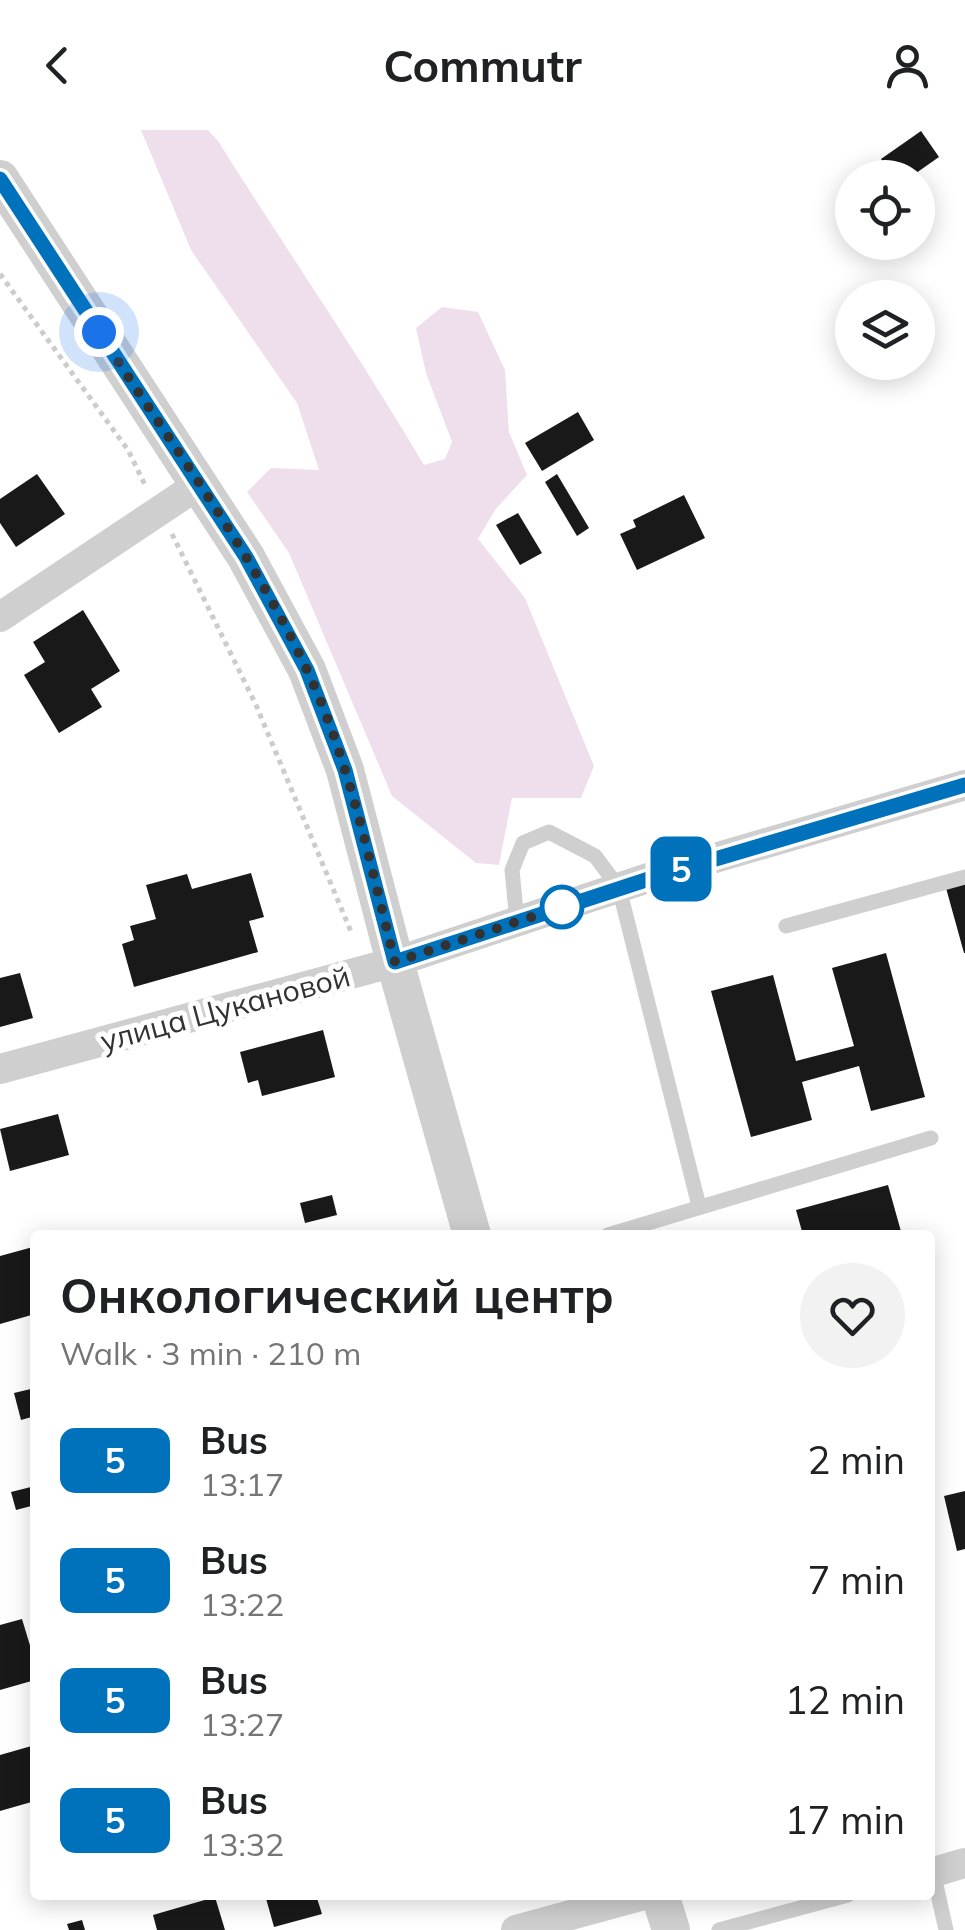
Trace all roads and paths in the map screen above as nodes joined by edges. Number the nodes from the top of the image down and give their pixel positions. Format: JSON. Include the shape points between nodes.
{"nodes":[{"id":1,"x":0,"y":179,"type":"edge"},
{"id":2,"x":0,"y":274,"type":"edge"},
{"id":3,"x":198,"y":485,"type":"junction"},
{"id":4,"x":147,"y":490,"type":"dead end"},
{"id":5,"x":168,"y":526,"type":"dead end"},
{"id":6,"x":0,"y":617,"type":"edge"},
{"id":7,"x":965,"y":785,"type":"edge"},
{"id":8,"x":965,"y":877,"type":"edge"},
{"id":9,"x":619,"y":888,"type":"junction"},
{"id":10,"x":517,"y":922,"type":"junction"},
{"id":11,"x":786,"y":926,"type":"dead end"},
{"id":12,"x":352,"y":934,"type":"dead end"},
{"id":13,"x":395,"y":962,"type":"junction"},
{"id":14,"x":0,"y":1069,"type":"edge"},
{"id":15,"x":932,"y":1138,"type":"dead end"},
{"id":16,"x":699,"y":1206,"type":"junction"},
{"id":17,"x":471,"y":1230,"type":"edge"},
{"id":18,"x":624,"y":1230,"type":"edge"},
{"id":19,"x":965,"y":1864,"type":"edge"},
{"id":20,"x":935,"y":1871,"type":"edge"},
{"id":21,"x":935,"y":1884,"type":"edge"},
{"id":22,"x":626,"y":1900,"type":"edge"},
{"id":23,"x":662,"y":1900,"type":"edge"},
{"id":24,"x":830,"y":1900,"type":"edge"},
{"id":25,"x":516,"y":1930,"type":"edge"},
{"id":26,"x":671,"y":1930,"type":"edge"},
{"id":27,"x":719,"y":1930,"type":"edge"},
{"id":28,"x":946,"y":1930,"type":"edge"}],
"edges":[{"from":1,"to":3,"type":"street"},
{"from":2,"to":4,"type":"path","via":[[128,450]]},
{"from":3,"to":6,"type":"street"},
{"from":3,"to":13,"type":"street","via":[[307,670],[345,770]]},
{"from":5,"to":12,"type":"path","via":[[256,705]]},
{"from":7,"to":9,"type":"street","name":"улица Цукановой"},
{"from":8,"to":11,"type":"lane"},
{"from":9,"to":10,"type":"street","name":"улица Цукановой"},
{"from":9,"to":10,"type":"lane","via":[[595,856],[549,832],[524,843],[512,870]]},
{"from":9,"to":16,"type":"lane"},
{"from":10,"to":13,"type":"street","name":"улица Цукановой"},
{"from":13,"to":14,"type":"street","name":"улица Цукановой"},
{"from":13,"to":17,"type":"street"},
{"from":15,"to":16,"type":"lane"},
{"from":16,"to":18,"type":"lane"},
{"from":19,"to":20,"type":"street"},
{"from":21,"to":28,"type":"lane"},
{"from":22,"to":25,"type":"street"},
{"from":23,"to":26,"type":"street"},
{"from":24,"to":27,"type":"lane"}]}
